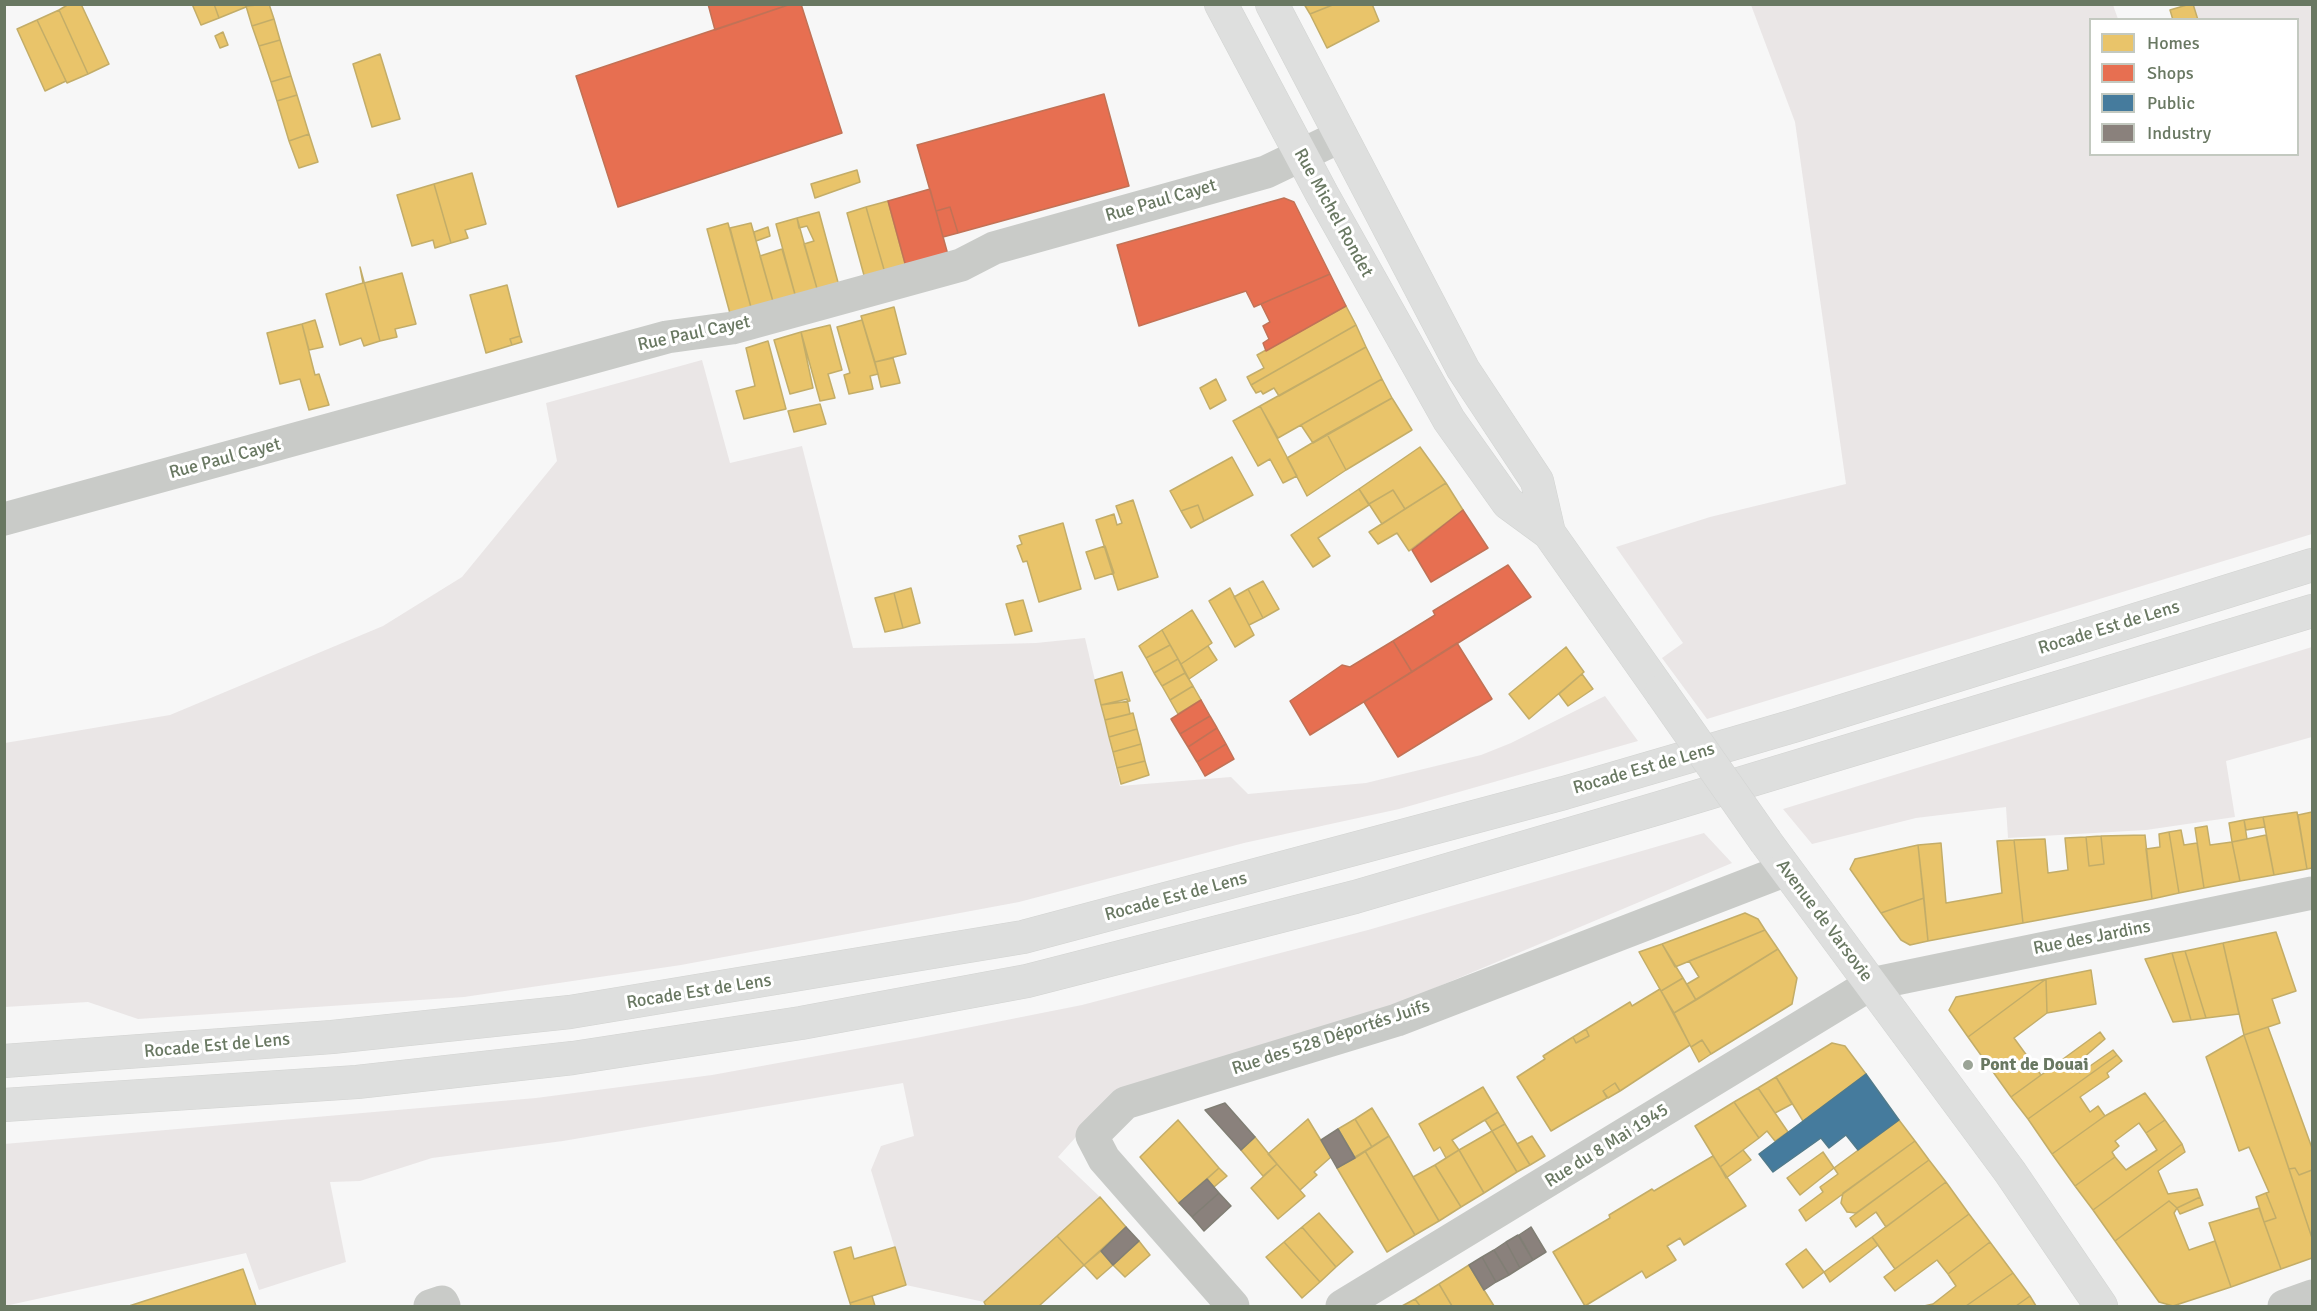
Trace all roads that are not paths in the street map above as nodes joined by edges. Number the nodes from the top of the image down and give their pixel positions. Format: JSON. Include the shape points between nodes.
{"nodes":[{"id":1,"x":1221,"y":4,"type":"edge"},
{"id":2,"x":1272,"y":4,"type":"edge"},
{"id":3,"x":1341,"y":136,"type":"junction"},
{"id":4,"x":1302,"y":156,"type":"junction"},
{"id":5,"x":1449,"y":420,"type":"joint"},
{"id":6,"x":4,"y":519,"type":"edge"},
{"id":7,"x":1549,"y":533,"type":"junction"},
{"id":8,"x":2313,"y":565,"type":"edge"},
{"id":9,"x":2313,"y":611,"type":"edge"},
{"id":10,"x":1786,"y":870,"type":"junction"},
{"id":11,"x":2313,"y":893,"type":"edge"},
{"id":12,"x":1871,"y":984,"type":"junction"},
{"id":13,"x":4,"y":1061,"type":"edge"},
{"id":14,"x":4,"y":1105,"type":"edge"},
{"id":15,"x":2313,"y":1296,"type":"edge"},
{"id":16,"x":1233,"y":1306,"type":"edge"},
{"id":17,"x":1342,"y":1306,"type":"edge"},
{"id":18,"x":2102,"y":1306,"type":"edge"},
{"id":19,"x":2284,"y":1306,"type":"edge"}],
"edges":[{"from":1,"to":4,"type":"main road","name":"Rue Michel Rondet"},
{"from":2,"to":3,"type":"main road"},
{"from":3,"to":4,"type":"street","name":"Rue Paul Cayet"},
{"from":3,"to":7,"type":"main road","name":"Avenue de Varsovie","via":[[1463,369],[1537,481]]},
{"from":4,"to":5,"type":"main road","name":"Rue Michel Rondet"},
{"from":4,"to":6,"type":"street","name":"Rue Paul Cayet","via":[[1266,172],[994,248],[961,265],[732,328],[667,337]]},
{"from":5,"to":7,"type":"main road","name":"Avenue de Varsovie","via":[[1508,503]]},
{"from":7,"to":10,"type":"main road","name":"Avenue de Varsovie","bridge":true},
{"from":8,"to":13,"type":"main road","name":"Rocade Est de Lens","via":[[1564,793],[1023,937],[570,1012],[332,1037]]},
{"from":9,"to":14,"type":"main road","via":[[1355,897],[1027,981],[801,1023],[573,1058],[357,1082]]},
{"from":10,"to":12,"type":"main road","name":"Avenue de Varsovie"},
{"from":10,"to":16,"type":"street","name":"Rue des 528 Déportés Juifs","via":[[1396,1020],[1125,1103],[1092,1136],[1104,1159]]},
{"from":11,"to":12,"type":"street","name":"Rue des Jardins"},
{"from":12,"to":17,"type":"street","name":"Rue du 8 Mai 1945"},
{"from":12,"to":18,"type":"main road","name":"Avenue de Varsovie","via":[[2010,1172]]},
{"from":15,"to":19,"type":"street"}]}
